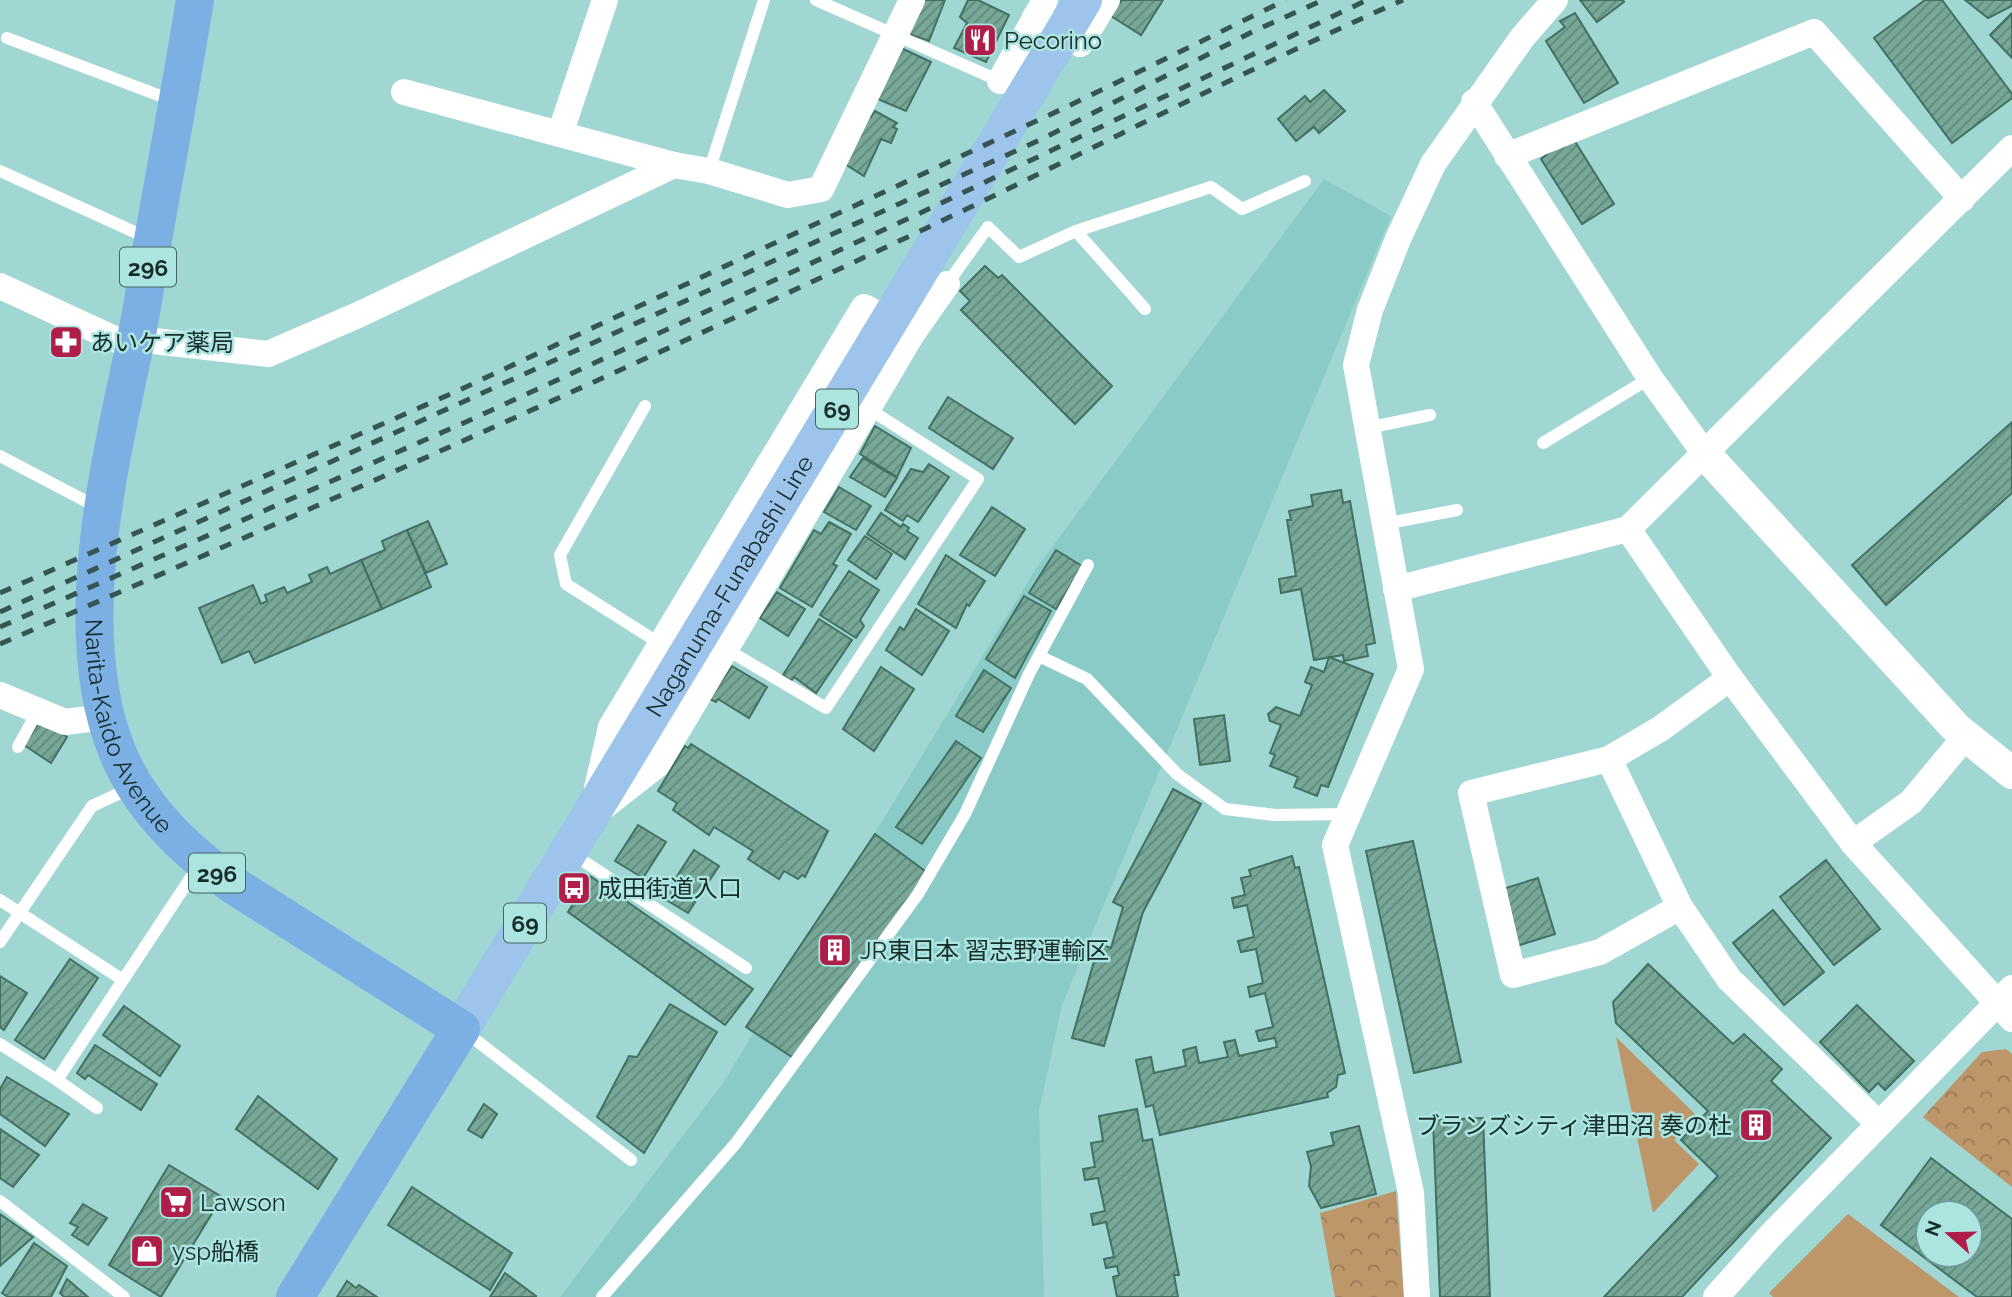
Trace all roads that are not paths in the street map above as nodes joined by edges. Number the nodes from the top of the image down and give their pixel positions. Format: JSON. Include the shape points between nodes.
{"nodes":[{"id":1,"x":195,"y":0,"type":"edge"},
{"id":2,"x":605,"y":0,"type":"edge"},
{"id":3,"x":764,"y":0,"type":"edge"},
{"id":4,"x":816,"y":0,"type":"edge"},
{"id":5,"x":912,"y":0,"type":"edge"},
{"id":6,"x":1083,"y":0,"type":"edge"},
{"id":7,"x":1107,"y":0,"type":"edge"},
{"id":8,"x":1555,"y":0,"type":"edge"},
{"id":9,"x":1040,"y":8,"type":"edge"},
{"id":10,"x":896,"y":34,"type":"junction"},
{"id":11,"x":7,"y":38,"type":"dead end"},
{"id":12,"x":1000,"y":81,"type":"joint"},
{"id":13,"x":404,"y":92,"type":"dead end"},
{"id":14,"x":178,"y":102,"type":"junction"},
{"id":15,"x":1474,"y":102,"type":"junction"},
{"id":16,"x":560,"y":134,"type":"junction"},
{"id":17,"x":2012,"y":148,"type":"edge"},
{"id":18,"x":1507,"y":156,"type":"junction"},
{"id":19,"x":674,"y":165,"type":"junction"},
{"id":20,"x":0,"y":171,"type":"edge"},
{"id":21,"x":709,"y":171,"type":"junction"},
{"id":22,"x":1305,"y":181,"type":"dead end"},
{"id":23,"x":1962,"y":199,"type":"junction"},
{"id":24,"x":1076,"y":231,"type":"junction"},
{"id":25,"x":153,"y":240,"type":"junction"},
{"id":26,"x":947,"y":285,"type":"joint"},
{"id":27,"x":0,"y":286,"type":"edge"},
{"id":28,"x":1145,"y":309,"type":"dead end"},
{"id":29,"x":907,"y":330,"type":"junction"},
{"id":30,"x":135,"y":344,"type":"junction"},
{"id":31,"x":1650,"y":378,"type":"junction"},
{"id":32,"x":645,"y":405,"type":"dead end"},
{"id":33,"x":869,"y":409,"type":"junction"},
{"id":34,"x":1430,"y":415,"type":"dead end"},
{"id":35,"x":1367,"y":428,"type":"junction"},
{"id":36,"x":1543,"y":443,"type":"dead end"},
{"id":37,"x":1705,"y":454,"type":"junction"},
{"id":38,"x":0,"y":456,"type":"edge"},
{"id":39,"x":1457,"y":510,"type":"dead end"},
{"id":40,"x":102,"y":522,"type":"junction"},
{"id":41,"x":1384,"y":524,"type":"junction"},
{"id":42,"x":1628,"y":529,"type":"junction"},
{"id":43,"x":1088,"y":565,"type":"dead end"},
{"id":44,"x":1395,"y":589,"type":"junction"},
{"id":45,"x":659,"y":643,"type":"junction"},
{"id":46,"x":726,"y":649,"type":"junction"},
{"id":47,"x":1039,"y":656,"type":"junction"},
{"id":48,"x":1730,"y":678,"type":"junction"},
{"id":49,"x":0,"y":695,"type":"edge"},
{"id":50,"x":37,"y":712,"type":"junction"},
{"id":51,"x":106,"y":717,"type":"junction"},
{"id":52,"x":1966,"y":736,"type":"junction"},
{"id":53,"x":18,"y":747,"type":"dead end"},
{"id":54,"x":1609,"y":759,"type":"junction"},
{"id":55,"x":2012,"y":773,"type":"edge"},
{"id":56,"x":133,"y":787,"type":"junction"},
{"id":57,"x":1347,"y":814,"type":"junction"},
{"id":58,"x":590,"y":817,"type":"junction"},
{"id":59,"x":1853,"y":843,"type":"junction"},
{"id":60,"x":569,"y":851,"type":"junction"},
{"id":61,"x":201,"y":861,"type":"junction"},
{"id":62,"x":0,"y":900,"type":"edge"},
{"id":63,"x":1680,"y":907,"type":"junction"},
{"id":64,"x":20,"y":913,"type":"junction"},
{"id":65,"x":0,"y":942,"type":"edge"},
{"id":66,"x":746,"y":968,"type":"dead end"},
{"id":67,"x":123,"y":980,"type":"junction"},
{"id":68,"x":2007,"y":1003,"type":"edge"},
{"id":69,"x":461,"y":1029,"type":"junction"},
{"id":70,"x":0,"y":1044,"type":"edge"},
{"id":71,"x":57,"y":1080,"type":"junction"},
{"id":72,"x":97,"y":1108,"type":"dead end"},
{"id":73,"x":1879,"y":1124,"type":"junction"},
{"id":74,"x":631,"y":1160,"type":"dead end"},
{"id":75,"x":0,"y":1201,"type":"edge"},
{"id":76,"x":124,"y":1297,"type":"edge"},
{"id":77,"x":295,"y":1297,"type":"edge"},
{"id":78,"x":602,"y":1297,"type":"edge"},
{"id":79,"x":1417,"y":1297,"type":"edge"},
{"id":80,"x":1716,"y":1297,"type":"edge"}],
"edges":[{"from":1,"to":14,"type":"highway","name":"Narita-Kaido Avenue","number":"296"},
{"from":2,"to":16,"type":"street"},
{"from":3,"to":21,"type":"lane"},
{"from":4,"to":10,"type":"lane"},
{"from":5,"to":10,"type":"street"},
{"from":6,"to":58,"type":"main road","name":"Naganuma-Funabashi Line","number":"69"},
{"from":7,"to":9,"type":"street","via":[[1080,44]]},
{"from":8,"to":15,"type":"street"},
{"from":9,"to":12,"type":"street"},
{"from":10,"to":12,"type":"lane"},
{"from":10,"to":21,"type":"street","via":[[821,189],[788,195]]},
{"from":11,"to":14,"type":"lane"},
{"from":13,"to":16,"type":"street"},
{"from":14,"to":25,"type":"highway","name":"Narita-Kaido Avenue","number":"296"},
{"from":15,"to":18,"type":"street"},
{"from":15,"to":35,"type":"street","via":[[1433,164],[1370,310],[1356,366]]},
{"from":16,"to":19,"type":"street"},
{"from":17,"to":23,"type":"street"},
{"from":18,"to":23,"type":"street","via":[[1814,32]]},
{"from":18,"to":31,"type":"street"},
{"from":19,"to":21,"type":"street"},
{"from":19,"to":30,"type":"street","via":[[268,354]]},
{"from":20,"to":25,"type":"lane"},
{"from":22,"to":24,"type":"lane","via":[[1242,209],[1211,187]]},
{"from":23,"to":37,"type":"street"},
{"from":24,"to":26,"type":"lane","via":[[1019,257],[988,226]]},
{"from":24,"to":28,"type":"lane"},
{"from":25,"to":30,"type":"highway","name":"Narita-Kaido Avenue","number":"296"},
{"from":26,"to":29,"type":"street"},
{"from":27,"to":30,"type":"street"},
{"from":29,"to":33,"type":"street"},
{"from":29,"to":45,"type":"street","via":[[864,307]]},
{"from":30,"to":40,"type":"highway","name":"Narita-Kaido Avenue","number":"296"},
{"from":31,"to":36,"type":"lane"},
{"from":31,"to":37,"type":"street"},
{"from":32,"to":45,"type":"lane","via":[[559,555],[566,584]]},
{"from":33,"to":46,"type":"street"},
{"from":33,"to":46,"type":"lane","via":[[978,479],[825,708]]},
{"from":34,"to":35,"type":"lane"},
{"from":35,"to":41,"type":"street"},
{"from":37,"to":42,"type":"street"},
{"from":37,"to":52,"type":"street"},
{"from":38,"to":40,"type":"lane"},
{"from":39,"to":41,"type":"lane"},
{"from":40,"to":51,"type":"highway","name":"Narita-Kaido Avenue","number":"296","via":[[94,625],[96,671]]},
{"from":41,"to":44,"type":"street"},
{"from":42,"to":44,"type":"street"},
{"from":42,"to":48,"type":"street"},
{"from":43,"to":47,"type":"lane"},
{"from":44,"to":57,"type":"street","via":[[1411,669]]},
{"from":45,"to":58,"type":"street","via":[[611,727]]},
{"from":46,"to":58,"type":"street","via":[[657,765]]},
{"from":47,"to":57,"type":"lane","via":[[1087,679],[1177,774],[1225,809],[1275,815]]},
{"from":47,"to":78,"type":"lane","via":[[965,814],[918,894],[736,1143]]},
{"from":48,"to":54,"type":"street"},
{"from":48,"to":59,"type":"street"},
{"from":49,"to":50,"type":"street"},
{"from":50,"to":51,"type":"street","via":[[65,722]]},
{"from":50,"to":53,"type":"lane"},
{"from":51,"to":56,"type":"highway","name":"Narita-Kaido Avenue","number":"296"},
{"from":52,"to":55,"type":"street"},
{"from":52,"to":59,"type":"street","via":[[1911,802]]},
{"from":54,"to":63,"type":"street"},
{"from":54,"to":63,"type":"street","via":[[1471,793],[1513,975],[1600,952]]},
{"from":56,"to":61,"type":"highway","name":"Narita-Kaido Avenue","number":"296"},
{"from":56,"to":64,"type":"lane","via":[[92,806]]},
{"from":57,"to":79,"type":"street","via":[[1335,845],[1411,1194]]},
{"from":58,"to":60,"type":"main road","name":"Naganuma-Funabashi Line","number":"69"},
{"from":59,"to":68,"type":"street"},
{"from":60,"to":66,"type":"lane"},
{"from":60,"to":69,"type":"main road","name":"Naganuma-Funabashi Line","number":"69"},
{"from":61,"to":67,"type":"lane"},
{"from":61,"to":69,"type":"highway","name":"Narita-Kaido Avenue","number":"296"},
{"from":62,"to":64,"type":"lane"},
{"from":63,"to":73,"type":"street","via":[[1729,979]]},
{"from":64,"to":65,"type":"lane"},
{"from":64,"to":67,"type":"lane"},
{"from":67,"to":71,"type":"lane"},
{"from":68,"to":73,"type":"street"},
{"from":69,"to":74,"type":"lane"},
{"from":69,"to":77,"type":"highway"},
{"from":70,"to":71,"type":"lane"},
{"from":71,"to":72,"type":"lane"},
{"from":73,"to":80,"type":"street"},
{"from":75,"to":76,"type":"lane"}]}
